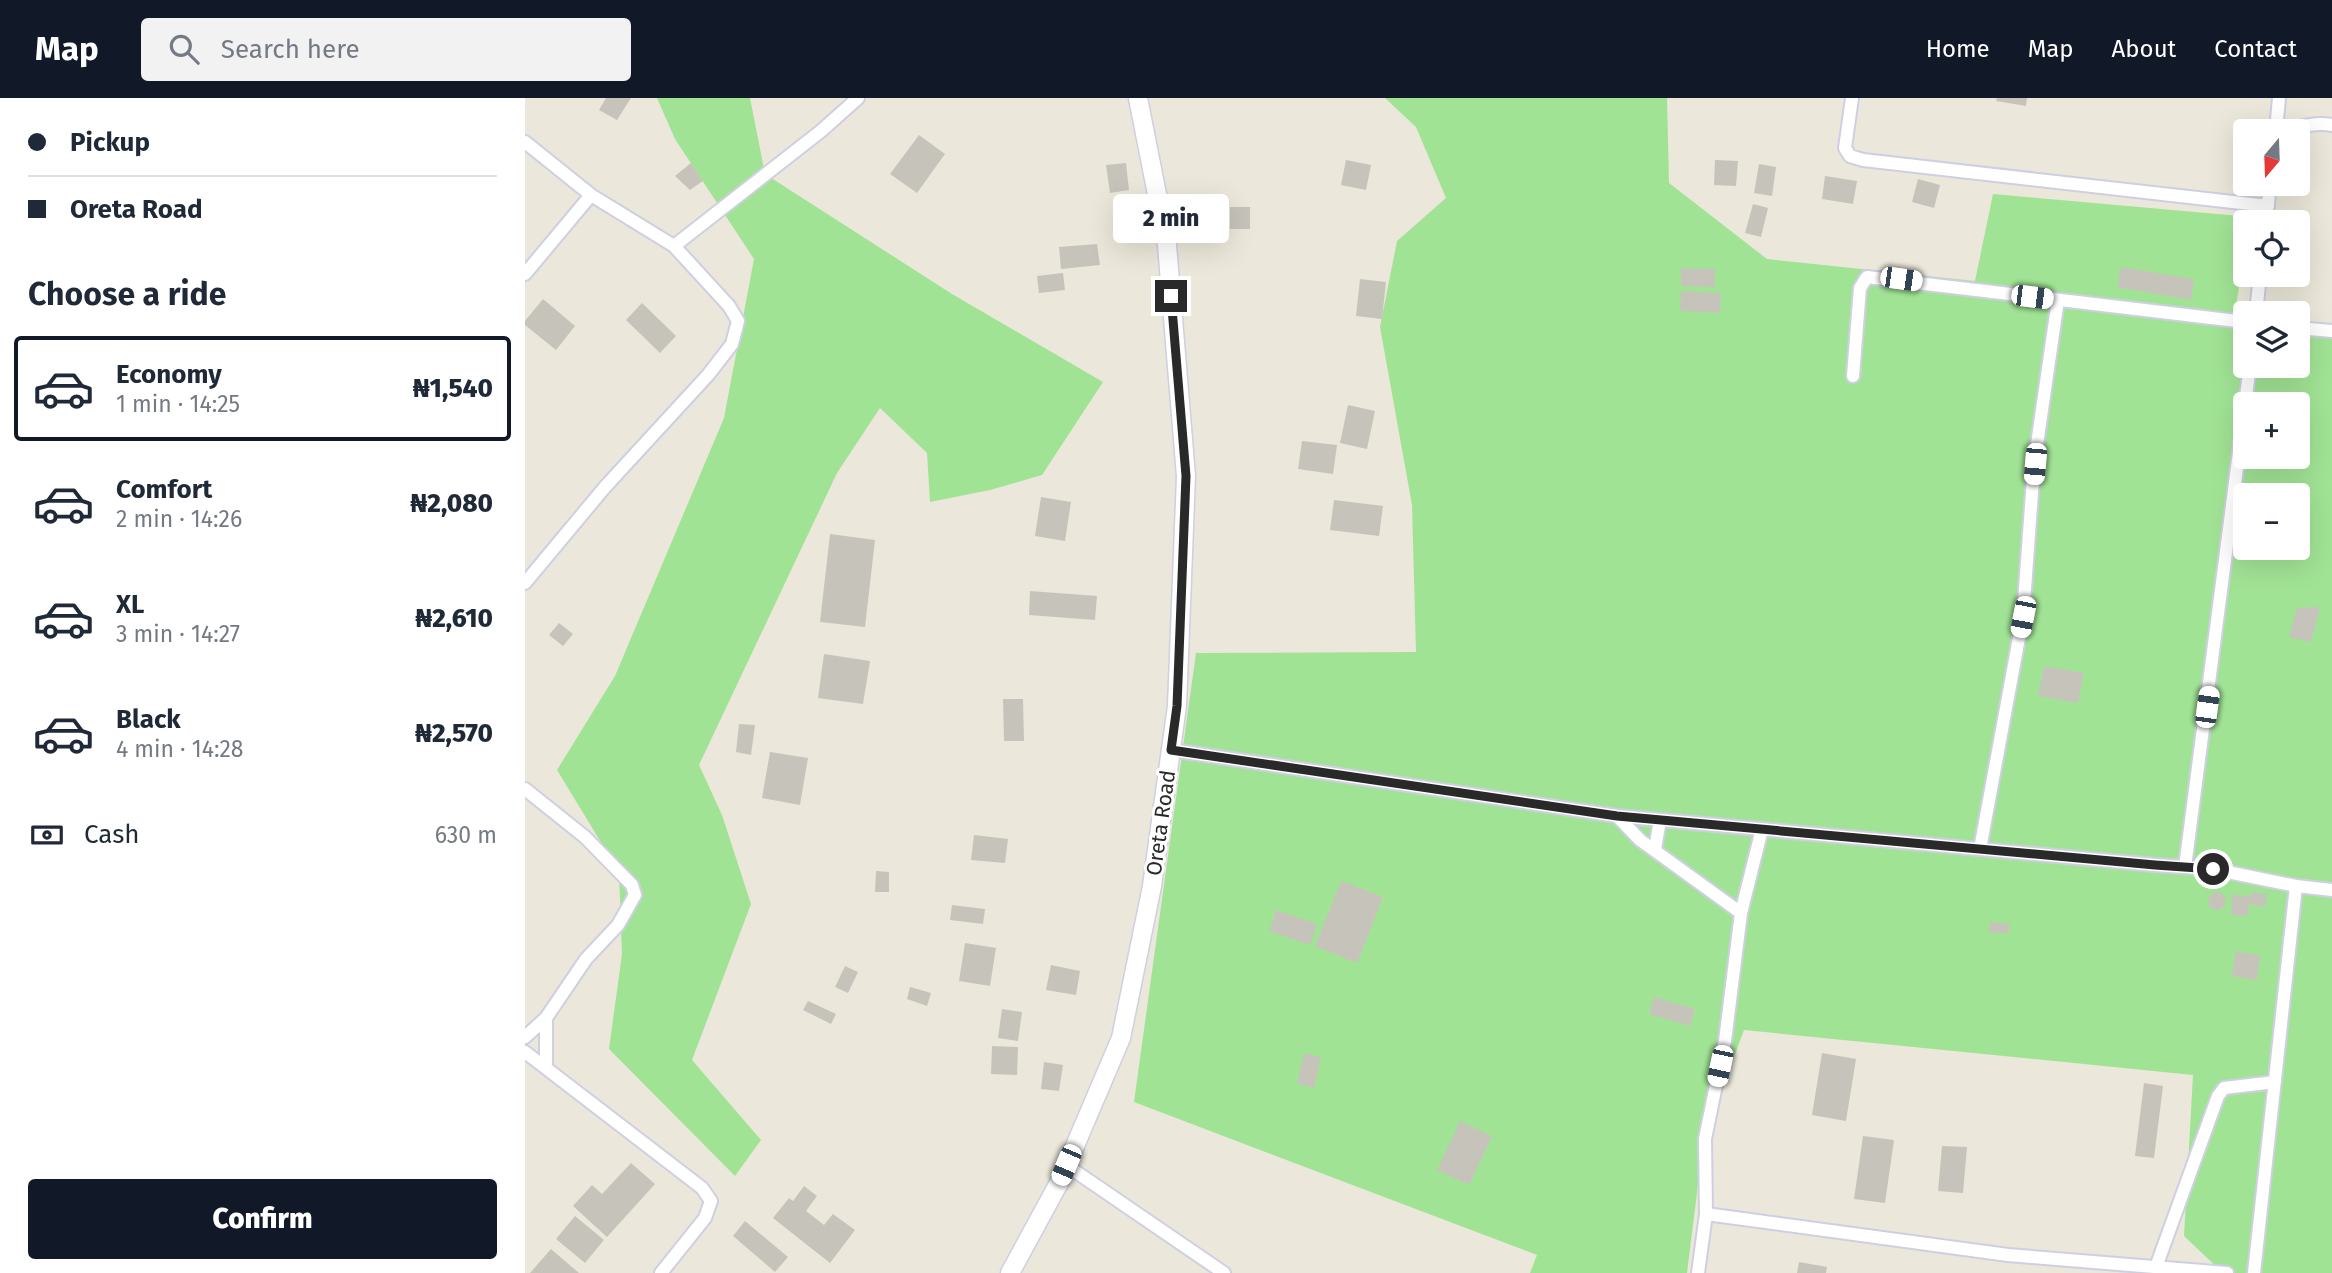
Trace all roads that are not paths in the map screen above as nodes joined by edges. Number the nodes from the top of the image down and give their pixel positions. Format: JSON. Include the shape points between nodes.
{"nodes":[{"id":1,"x":858,"y":98,"type":"edge"},
{"id":2,"x":1138,"y":98,"type":"edge"},
{"id":3,"x":1852,"y":98,"type":"edge"},
{"id":4,"x":2279,"y":98,"type":"edge"},
{"id":5,"x":2277,"y":119,"type":"edge"},
{"id":6,"x":2310,"y":124,"type":"edge"},
{"id":7,"x":2332,"y":125,"type":"edge"},
{"id":8,"x":525,"y":142,"type":"edge"},
{"id":9,"x":591,"y":195,"type":"junction"},
{"id":10,"x":2268,"y":196,"type":"edge"},
{"id":11,"x":2267,"y":206,"type":"junction"},
{"id":12,"x":2267,"y":210,"type":"edge"},
{"id":13,"x":674,"y":246,"type":"junction"},
{"id":14,"x":525,"y":274,"type":"edge"},
{"id":15,"x":2058,"y":300,"type":"junction"},
{"id":16,"x":2233,"y":321,"type":"edge"},
{"id":17,"x":2310,"y":329,"type":"edge"},
{"id":18,"x":2332,"y":331,"type":"edge"},
{"id":19,"x":1853,"y":376,"type":"dead end"},
{"id":20,"x":2238,"y":469,"type":"edge"},
{"id":21,"x":525,"y":583,"type":"edge"},
{"id":22,"x":1171,"y":750,"type":"junction"},
{"id":23,"x":525,"y":789,"type":"edge"},
{"id":24,"x":1617,"y":816,"type":"junction"},
{"id":25,"x":1660,"y":820,"type":"junction"},
{"id":26,"x":1762,"y":829,"type":"junction"},
{"id":27,"x":1655,"y":849,"type":"junction"},
{"id":28,"x":1980,"y":849,"type":"junction"},
{"id":29,"x":2185,"y":867,"type":"junction"},
{"id":30,"x":2296,"y":886,"type":"junction"},
{"id":31,"x":2332,"y":890,"type":"edge"},
{"id":32,"x":1741,"y":913,"type":"junction"},
{"id":33,"x":546,"y":1018,"type":"junction"},
{"id":34,"x":525,"y":1037,"type":"edge"},
{"id":35,"x":525,"y":1052,"type":"edge"},
{"id":36,"x":546,"y":1068,"type":"junction"},
{"id":37,"x":2275,"y":1082,"type":"junction"},
{"id":38,"x":1066,"y":1165,"type":"junction"},
{"id":39,"x":1706,"y":1214,"type":"junction"},
{"id":40,"x":2156,"y":1268,"type":"junction"},
{"id":41,"x":2175,"y":1271,"type":"edge"},
{"id":42,"x":661,"y":1273,"type":"edge"},
{"id":43,"x":1010,"y":1273,"type":"edge"},
{"id":44,"x":1224,"y":1273,"type":"edge"},
{"id":45,"x":1698,"y":1273,"type":"edge"},
{"id":46,"x":2227,"y":1273,"type":"edge"},
{"id":47,"x":2254,"y":1273,"type":"edge"}],
"edges":[{"from":1,"to":13,"type":"street"},
{"from":2,"to":22,"type":"street","name":"Oreta Road","via":[[1167,245],[1186,476],[1177,706]]},
{"from":3,"to":11,"type":"street","via":[[1845,148],[1850,156],[1863,160]]},
{"from":4,"to":5,"type":"street"},
{"from":6,"to":7,"type":"street"},
{"from":8,"to":9,"type":"street"},
{"from":9,"to":13,"type":"street"},
{"from":9,"to":14,"type":"street"},
{"from":10,"to":11,"type":"street"},
{"from":11,"to":12,"type":"street"},
{"from":13,"to":21,"type":"street","via":[[738,321],[732,344]]},
{"from":15,"to":16,"type":"street"},
{"from":15,"to":19,"type":"street","via":[[1867,277],[1860,288]]},
{"from":15,"to":28,"type":"street","via":[[2035,464],[2023,617]]},
{"from":17,"to":18,"type":"street"},
{"from":20,"to":29,"type":"street"},
{"from":22,"to":24,"type":"street"},
{"from":22,"to":38,"type":"street","name":"Oreta Road","via":[[1152,886],[1121,1038]]},
{"from":23,"to":33,"type":"street","via":[[585,837],[632,885],[635,895],[618,925],[586,959]]},
{"from":24,"to":25,"type":"street"},
{"from":24,"to":27,"type":"street"},
{"from":25,"to":26,"type":"street"},
{"from":25,"to":27,"type":"street"},
{"from":26,"to":28,"type":"street"},
{"from":26,"to":32,"type":"street"},
{"from":27,"to":32,"type":"street"},
{"from":28,"to":29,"type":"street"},
{"from":29,"to":30,"type":"street"},
{"from":30,"to":31,"type":"street"},
{"from":30,"to":37,"type":"street"},
{"from":32,"to":39,"type":"street","via":[[1725,1041],[1705,1139]]},
{"from":33,"to":34,"type":"street"},
{"from":33,"to":36,"type":"street"},
{"from":35,"to":36,"type":"street"},
{"from":36,"to":42,"type":"street","via":[[702,1188],[711,1201],[705,1218]]},
{"from":37,"to":40,"type":"street","via":[[2224,1088],[2218,1096]]},
{"from":37,"to":47,"type":"street"},
{"from":38,"to":43,"type":"street","name":"Oreta Road"},
{"from":38,"to":44,"type":"street"},
{"from":39,"to":40,"type":"street","via":[[2008,1255]]},
{"from":39,"to":45,"type":"street"},
{"from":40,"to":41,"type":"street"},
{"from":41,"to":46,"type":"street"}]}
